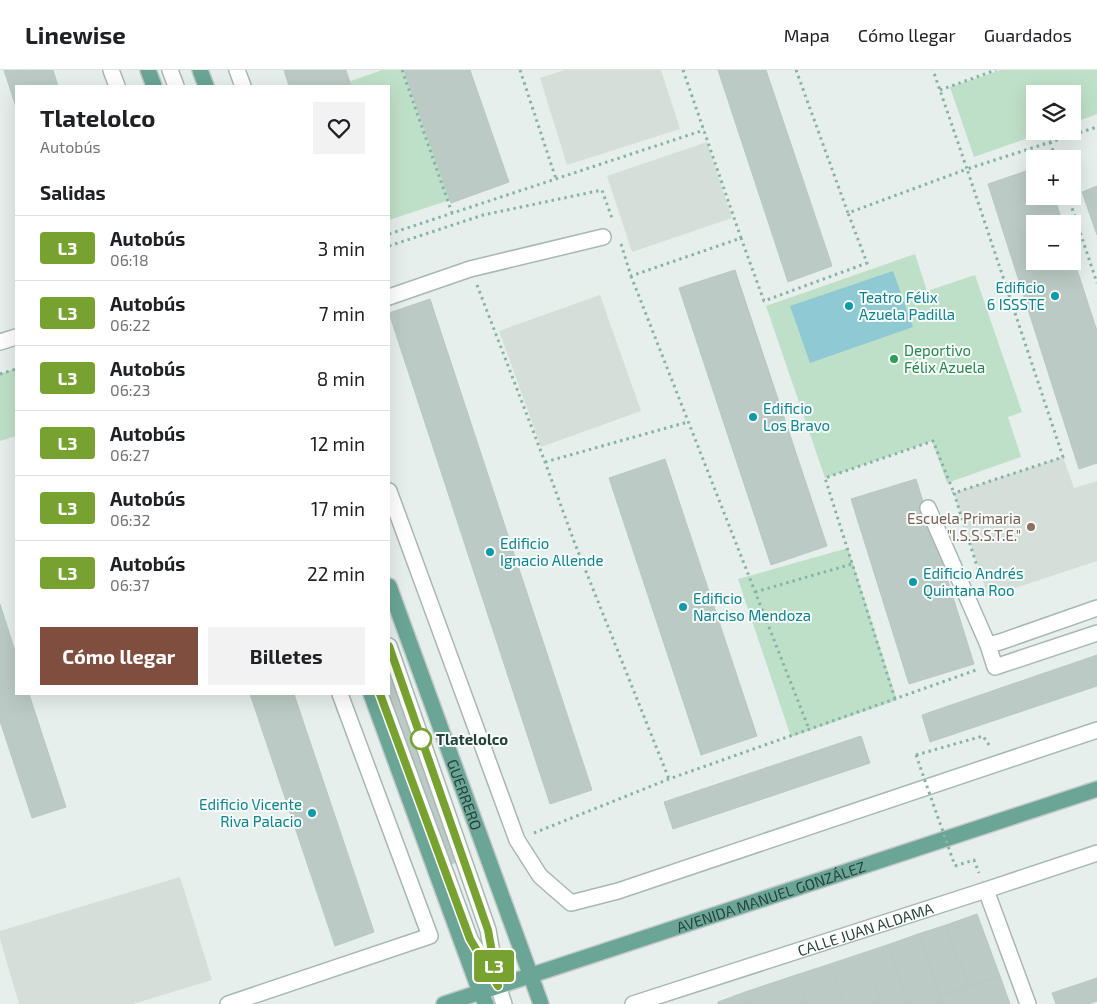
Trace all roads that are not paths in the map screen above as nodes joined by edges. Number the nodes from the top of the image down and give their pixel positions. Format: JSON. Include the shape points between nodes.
{"nodes":[{"id":1,"x":111,"y":70,"type":"edge"},
{"id":2,"x":148,"y":70,"type":"edge"},
{"id":3,"x":170,"y":70,"type":"edge"},
{"id":4,"x":200,"y":70,"type":"edge"},
{"id":5,"x":237,"y":70,"type":"edge"},
{"id":6,"x":117,"y":85,"type":"edge"},
{"id":7,"x":154,"y":85,"type":"edge"},
{"id":8,"x":176,"y":85,"type":"edge"},
{"id":9,"x":206,"y":85,"type":"edge"},
{"id":10,"x":243,"y":85,"type":"edge"},
{"id":11,"x":603,"y":237,"type":"dead end"},
{"id":12,"x":390,"y":297,"type":"edge"},
{"id":13,"x":15,"y":336,"type":"edge"},
{"id":14,"x":0,"y":342,"type":"edge"},
{"id":15,"x":390,"y":494,"type":"edge"},
{"id":16,"x":928,"y":508,"type":"dead end"},
{"id":17,"x":390,"y":589,"type":"edge"},
{"id":18,"x":1097,"y":608,"type":"edge"},
{"id":19,"x":1097,"y":633,"type":"edge"},
{"id":20,"x":988,"y":645,"type":"junction"},
{"id":21,"x":390,"y":649,"type":"edge"},
{"id":22,"x":340,"y":695,"type":"edge"},
{"id":23,"x":371,"y":695,"type":"edge"},
{"id":24,"x":380,"y":695,"type":"edge"},
{"id":25,"x":1097,"y":730,"type":"edge"},
{"id":26,"x":1097,"y":789,"type":"edge"},
{"id":27,"x":1097,"y":853,"type":"edge"},
{"id":28,"x":986,"y":890,"type":"junction"},
{"id":29,"x":531,"y":975,"type":"junction"},
{"id":30,"x":498,"y":986,"type":"junction"},
{"id":31,"x":483,"y":998,"type":"edge"},
{"id":32,"x":228,"y":1004,"type":"edge"},
{"id":33,"x":444,"y":1004,"type":"edge"},
{"id":34,"x":504,"y":1004,"type":"edge"},
{"id":35,"x":541,"y":1004,"type":"edge"},
{"id":36,"x":633,"y":1004,"type":"edge"},
{"id":37,"x":1028,"y":1004,"type":"edge"}],
"edges":[{"from":1,"to":6,"type":"street"},
{"from":2,"to":7,"type":"main road"},
{"from":3,"to":8,"type":"street"},
{"from":4,"to":9,"type":"main road"},
{"from":5,"to":10,"type":"street"},
{"from":11,"to":12,"type":"street","via":[[470,269]]},
{"from":13,"to":14,"type":"street"},
{"from":15,"to":25,"type":"street","via":[[516,840],[540,876],[572,903],[618,891]]},
{"from":16,"to":20,"type":"street"},
{"from":17,"to":29,"type":"main road","name":"GUERRERO"},
{"from":18,"to":20,"type":"street"},
{"from":19,"to":20,"type":"street","via":[[995,667]]},
{"from":21,"to":30,"type":"street","via":[[488,930]]},
{"from":22,"to":32,"type":"street","via":[[430,936]]},
{"from":23,"to":31,"type":"main road"},
{"from":24,"to":30,"type":"street","via":[[470,939]]},
{"from":26,"to":29,"type":"main road","name":"AVENIDA MANUEL GONZÁLEZ"},
{"from":27,"to":28,"type":"street","name":"CALLE JUAN ALDAMA"},
{"from":28,"to":36,"type":"street","name":"CALLE JUAN ALDAMA"},
{"from":28,"to":37,"type":"street"},
{"from":29,"to":30,"type":"main road","name":"AVENIDA MANUEL GONZÁLEZ"},
{"from":29,"to":35,"type":"main road","name":"GUERRERO"},
{"from":30,"to":31,"type":"main road","name":"AVENIDA MANUEL GONZÁLEZ"},
{"from":30,"to":34,"type":"street"},
{"from":31,"to":33,"type":"main road","name":"AVENIDA MANUEL GONZÁLEZ"}]}
